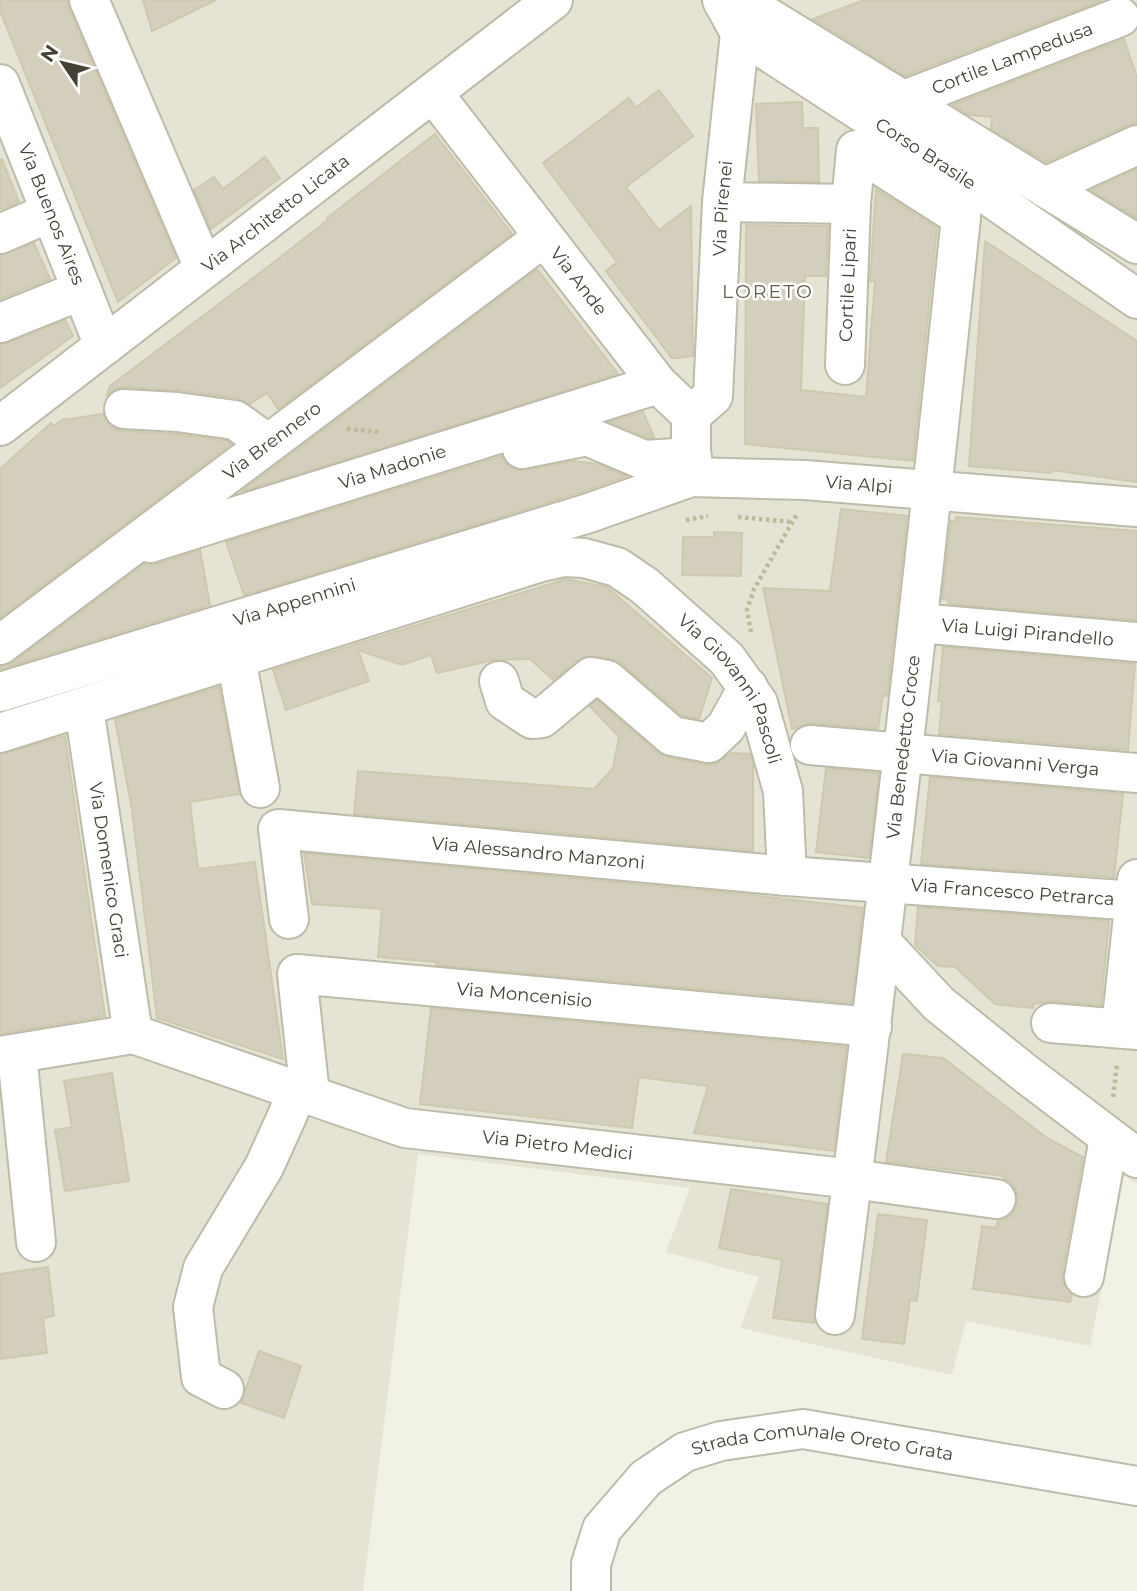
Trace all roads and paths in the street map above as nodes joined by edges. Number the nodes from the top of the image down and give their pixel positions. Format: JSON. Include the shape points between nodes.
{"nodes":[{"id":1,"x":89,"y":0,"type":"edge"},
{"id":2,"x":554,"y":0,"type":"edge"},
{"id":3,"x":728,"y":12,"type":"edge"},
{"id":4,"x":1120,"y":17,"type":"dead end"},
{"id":5,"x":0,"y":83,"type":"edge"},
{"id":6,"x":433,"y":93,"type":"junction"},
{"id":7,"x":904,"y":100,"type":"junction"},
{"id":8,"x":11,"y":143,"type":"edge"},
{"id":9,"x":1137,"y":145,"type":"edge"},
{"id":10,"x":962,"y":178,"type":"junction"},
{"id":11,"x":1045,"y":187,"type":"junction"},
{"id":12,"x":722,"y":202,"type":"junction"},
{"id":13,"x":851,"y":204,"type":"junction"},
{"id":14,"x":51,"y":212,"type":"junction"},
{"id":15,"x":961,"y":217,"type":"junction"},
{"id":16,"x":0,"y":234,"type":"edge"},
{"id":17,"x":544,"y":237,"type":"junction"},
{"id":18,"x":1137,"y":244,"type":"edge"},
{"id":19,"x":204,"y":268,"type":"junction"},
{"id":20,"x":82,"y":290,"type":"junction"},
{"id":21,"x":1137,"y":299,"type":"edge"},
{"id":22,"x":0,"y":323,"type":"edge"},
{"id":23,"x":104,"y":346,"type":"junction"},
{"id":24,"x":845,"y":365,"type":"dead end"},
{"id":25,"x":658,"y":384,"type":"junction"},
{"id":26,"x":124,"y":409,"type":"dead end"},
{"id":27,"x":691,"y":415,"type":"junction"},
{"id":28,"x":3,"y":420,"type":"edge"},
{"id":29,"x":268,"y":444,"type":"junction"},
{"id":30,"x":520,"y":449,"type":"dead end"},
{"id":31,"x":692,"y":467,"type":"junction"},
{"id":32,"x":805,"y":480,"type":"junction"},
{"id":33,"x":933,"y":490,"type":"junction"},
{"id":34,"x":1137,"y":507,"type":"edge"},
{"id":35,"x":589,"y":513,"type":"joint"},
{"id":36,"x":716,"y":515,"type":"dead end"},
{"id":37,"x":729,"y":516,"type":"dead end"},
{"id":38,"x":677,"y":521,"type":"dead end"},
{"id":39,"x":792,"y":522,"type":"junction"},
{"id":40,"x":125,"y":551,"type":"junction"},
{"id":41,"x":584,"y":558,"type":"joint"},
{"id":42,"x":918,"y":623,"type":"junction"},
{"id":43,"x":752,"y":636,"type":"dead end"},
{"id":44,"x":1137,"y":642,"type":"edge"},
{"id":45,"x":0,"y":645,"type":"edge"},
{"id":46,"x":236,"y":658,"type":"junction"},
{"id":47,"x":499,"y":681,"type":"dead end"},
{"id":48,"x":748,"y":687,"type":"junction"},
{"id":49,"x":0,"y":692,"type":"edge"},
{"id":50,"x":84,"y":708,"type":"junction"},
{"id":51,"x":0,"y":733,"type":"edge"},
{"id":52,"x":810,"y":745,"type":"dead end"},
{"id":53,"x":904,"y":754,"type":"junction"},
{"id":54,"x":1137,"y":773,"type":"edge"},
{"id":55,"x":260,"y":788,"type":"dead end"},
{"id":56,"x":787,"y":876,"type":"junction"},
{"id":57,"x":889,"y":884,"type":"junction"},
{"id":58,"x":1136,"y":893,"type":"edge"},
{"id":59,"x":289,"y":919,"type":"dead end"},
{"id":60,"x":882,"y":943,"type":"junction"},
{"id":61,"x":1051,"y":1023,"type":"dead end"},
{"id":62,"x":872,"y":1027,"type":"junction"},
{"id":63,"x":1129,"y":1029,"type":"edge"},
{"id":64,"x":133,"y":1034,"type":"junction"},
{"id":65,"x":9,"y":1055,"type":"edge"},
{"id":66,"x":303,"y":1093,"type":"junction"},
{"id":67,"x":1123,"y":1148,"type":"edge"},
{"id":68,"x":853,"y":1179,"type":"junction"},
{"id":69,"x":996,"y":1199,"type":"dead end"},
{"id":70,"x":36,"y":1242,"type":"dead end"},
{"id":71,"x":1084,"y":1277,"type":"dead end"},
{"id":72,"x":835,"y":1315,"type":"dead end"},
{"id":73,"x":224,"y":1389,"type":"dead end"},
{"id":74,"x":1137,"y":1486,"type":"edge"},
{"id":75,"x":591,"y":1591,"type":"edge"}],
"edges":[{"from":1,"to":19,"type":"street"},
{"from":2,"to":6,"type":"street","name":"Via Architetto Licata"},
{"from":3,"to":7,"type":"street","name":"Corso Brasile","via":[[761,13]]},
{"from":3,"to":10,"type":"street","name":"Corso Brasile"},
{"from":3,"to":12,"type":"street","name":"Via Pirenei"},
{"from":4,"to":7,"type":"street","name":"Cortile Lampedusa"},
{"from":5,"to":8,"type":"street","name":"Via Buenos Aires"},
{"from":6,"to":17,"type":"street","name":"Via Ande"},
{"from":6,"to":19,"type":"street","name":"Via Architetto Licata"},
{"from":7,"to":11,"type":"street","name":"Corso Brasile"},
{"from":8,"to":14,"type":"street","name":"Via Buenos Aires"},
{"from":9,"to":11,"type":"street"},
{"from":10,"to":15,"type":"street","name":"Via Benedetto Croce"},
{"from":10,"to":21,"type":"street","name":"Corso Brasile"},
{"from":11,"to":18,"type":"street","name":"Corso Brasile"},
{"from":12,"to":13,"type":"street","name":"Cortile Lipari"},
{"from":12,"to":27,"type":"street","name":"Via Pirenei","via":[[713,396]]},
{"from":13,"to":15,"type":"street","name":"Cortile Lipari","via":[[856,150]]},
{"from":13,"to":24,"type":"street","name":"Cortile Lipari"},
{"from":14,"to":16,"type":"street"},
{"from":14,"to":20,"type":"street","name":"Via Buenos Aires"},
{"from":15,"to":33,"type":"street","name":"Via Benedetto Croce"},
{"from":17,"to":25,"type":"street","name":"Via Ande"},
{"from":17,"to":29,"type":"street","name":"Via Brennero"},
{"from":19,"to":23,"type":"street","name":"Via Architetto Licata"},
{"from":20,"to":22,"type":"street"},
{"from":20,"to":23,"type":"street","name":"Via Buenos Aires"},
{"from":23,"to":28,"type":"street","name":"Via Architetto Licata"},
{"from":25,"to":27,"type":"street","name":"Via Ande"},
{"from":25,"to":40,"type":"street","name":"Via Madonie"},
{"from":26,"to":29,"type":"street","via":[[235,420]]},
{"from":27,"to":31,"type":"street"},
{"from":29,"to":40,"type":"street","name":"Via Brennero"},
{"from":30,"to":31,"type":"street","via":[[587,436],[644,460]]},
{"from":31,"to":32,"type":"street","name":"Via Alpi"},
{"from":31,"to":35,"type":"street","name":"Via Alpi"},
{"from":32,"to":33,"type":"street","name":"Via Alpi"},
{"from":32,"to":39,"type":"path","via":[[802,506]]},
{"from":33,"to":34,"type":"street","name":"Via Alpi"},
{"from":33,"to":42,"type":"street","name":"Via Benedetto Croce"},
{"from":35,"to":49,"type":"street","name":"Via Appennini"},
{"from":36,"to":38,"type":"path"},
{"from":37,"to":39,"type":"path"},
{"from":39,"to":43,"type":"path","via":[[754,589],[747,610]]},
{"from":40,"to":45,"type":"street","name":"Via Brennero"},
{"from":41,"to":46,"type":"street","name":"Via Appennini","via":[[541,562]]},
{"from":41,"to":48,"type":"street","name":"Via Giovanni Pascoli","via":[[617,567],[645,586],[727,659]]},
{"from":42,"to":44,"type":"street","name":"Via Luigi Pirandello"},
{"from":42,"to":53,"type":"street","name":"Via Benedetto Croce"},
{"from":46,"to":50,"type":"street","name":"Via Appennini"},
{"from":46,"to":55,"type":"street"},
{"from":47,"to":48,"type":"street","via":[[505,701],[531,719],[542,718],[591,677],[607,680],[672,736],[709,743],[726,727]]},
{"from":48,"to":56,"type":"street","name":"Via Giovanni Pascoli","via":[[758,704],[783,791]]},
{"from":50,"to":51,"type":"street","name":"Via Appennini"},
{"from":50,"to":64,"type":"street","name":"Via Domenico Graci"},
{"from":52,"to":53,"type":"street","name":"Via Giovanni Verga"},
{"from":53,"to":54,"type":"street","name":"Via Giovanni Verga"},
{"from":53,"to":57,"type":"street","name":"Via Benedetto Croce"},
{"from":56,"to":57,"type":"street","name":"Via Alessandro Manzoni"},
{"from":56,"to":59,"type":"street","name":"Via Alessandro Manzoni","via":[[278,829]]},
{"from":57,"to":58,"type":"street","name":"Via Francesco Petrarca"},
{"from":57,"to":60,"type":"street","name":"Via Benedetto Croce"},
{"from":58,"to":63,"type":"street"},
{"from":60,"to":62,"type":"street","name":"Via Benedetto Croce"},
{"from":60,"to":67,"type":"street","via":[[939,1004]]},
{"from":61,"to":63,"type":"street"},
{"from":62,"to":66,"type":"street","name":"Via Moncenisio","via":[[297,974]]},
{"from":62,"to":68,"type":"street","name":"Via Benedetto Croce"},
{"from":63,"to":67,"type":"path"},
{"from":64,"to":65,"type":"street"},
{"from":64,"to":66,"type":"street","name":"Via Pietro Medici"},
{"from":65,"to":70,"type":"street"},
{"from":66,"to":68,"type":"street","name":"Via Pietro Medici","via":[[405,1128]]},
{"from":66,"to":73,"type":"street","via":[[203,1268],[193,1307],[201,1377]]},
{"from":67,"to":71,"type":"street"},
{"from":68,"to":69,"type":"street","name":"Via Pietro Medici"},
{"from":68,"to":72,"type":"street","name":"Via Benedetto Croce"},
{"from":74,"to":75,"type":"street","name":"Strada Comunale Oreto Grata","via":[[803,1429],[721,1441],[685,1452],[646,1478],[602,1529],[591,1564]]}]}
